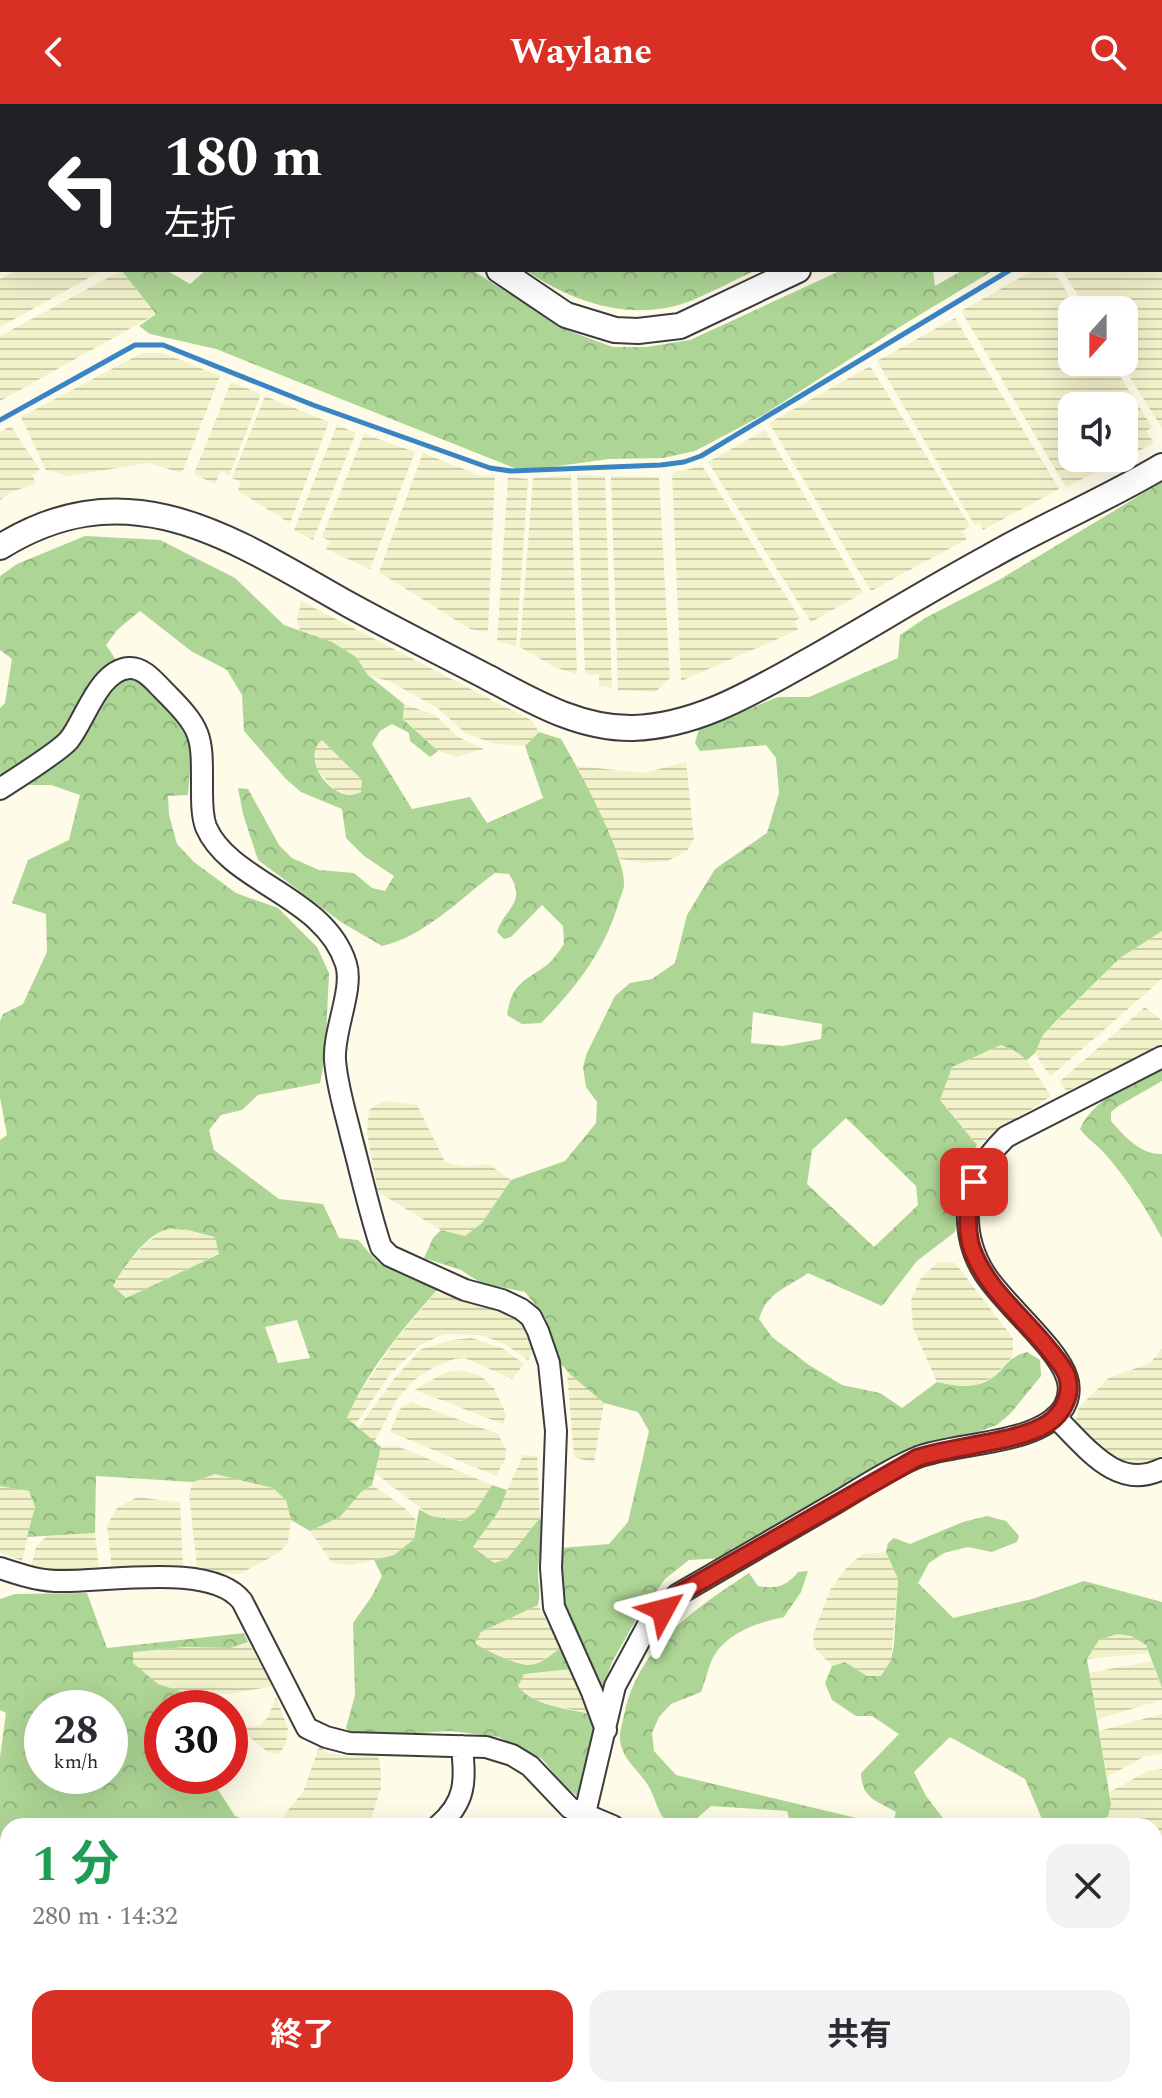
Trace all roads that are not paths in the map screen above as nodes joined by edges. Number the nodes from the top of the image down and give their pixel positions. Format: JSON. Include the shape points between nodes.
{"nodes":[{"id":1,"x":502,"y":272,"type":"edge"},
{"id":2,"x":794,"y":272,"type":"edge"},
{"id":3,"x":1162,"y":466,"type":"edge"},
{"id":4,"x":0,"y":547,"type":"edge"},
{"id":5,"x":0,"y":789,"type":"edge"},
{"id":6,"x":1162,"y":1057,"type":"edge"},
{"id":7,"x":1055,"y":1417,"type":"junction"},
{"id":8,"x":1162,"y":1469,"type":"edge"},
{"id":9,"x":0,"y":1568,"type":"edge"},
{"id":10,"x":606,"y":1730,"type":"junction"},
{"id":11,"x":462,"y":1746,"type":"junction"},
{"id":12,"x":448,"y":1818,"type":"edge"},
{"id":13,"x":580,"y":1818,"type":"edge"},
{"id":14,"x":584,"y":1818,"type":"edge"}],
"edges":[{"from":1,"to":2,"type":"street","via":[[566,315],[615,330],[638,331],[680,326]]},
{"from":3,"to":4,"type":"street","via":[[992,555],[767,684],[702,714],[655,726],[605,726],[556,712],[203,527],[155,513],[103,511],[54,521]]},
{"from":5,"to":10,"type":"street","via":[[68,741],[111,674],[138,669],[197,730],[205,826],[216,843],[312,916],[338,945],[348,983],[335,1055],[337,1084],[381,1247],[465,1290],[521,1309],[531,1317],[542,1342],[556,1431],[553,1598]]},
{"from":6,"to":7,"type":"street","via":[[1006,1137],[974,1182],[968,1225],[973,1250],[1003,1299],[1066,1375],[1067,1399]]},
{"from":7,"to":8,"type":"street","via":[[1092,1455],[1118,1471],[1147,1476]]},
{"from":7,"to":10,"type":"street","via":[[1009,1437],[917,1458],[677,1595],[648,1625],[631,1653],[615,1686]]},
{"from":9,"to":11,"type":"street","via":[[53,1581],[143,1578],[224,1586],[242,1601],[307,1728],[349,1743]]},
{"from":10,"to":14,"type":"street"},
{"from":11,"to":12,"type":"street","via":[[464,1787]]},
{"from":11,"to":13,"type":"street","via":[[512,1755],[530,1766]]}]}
